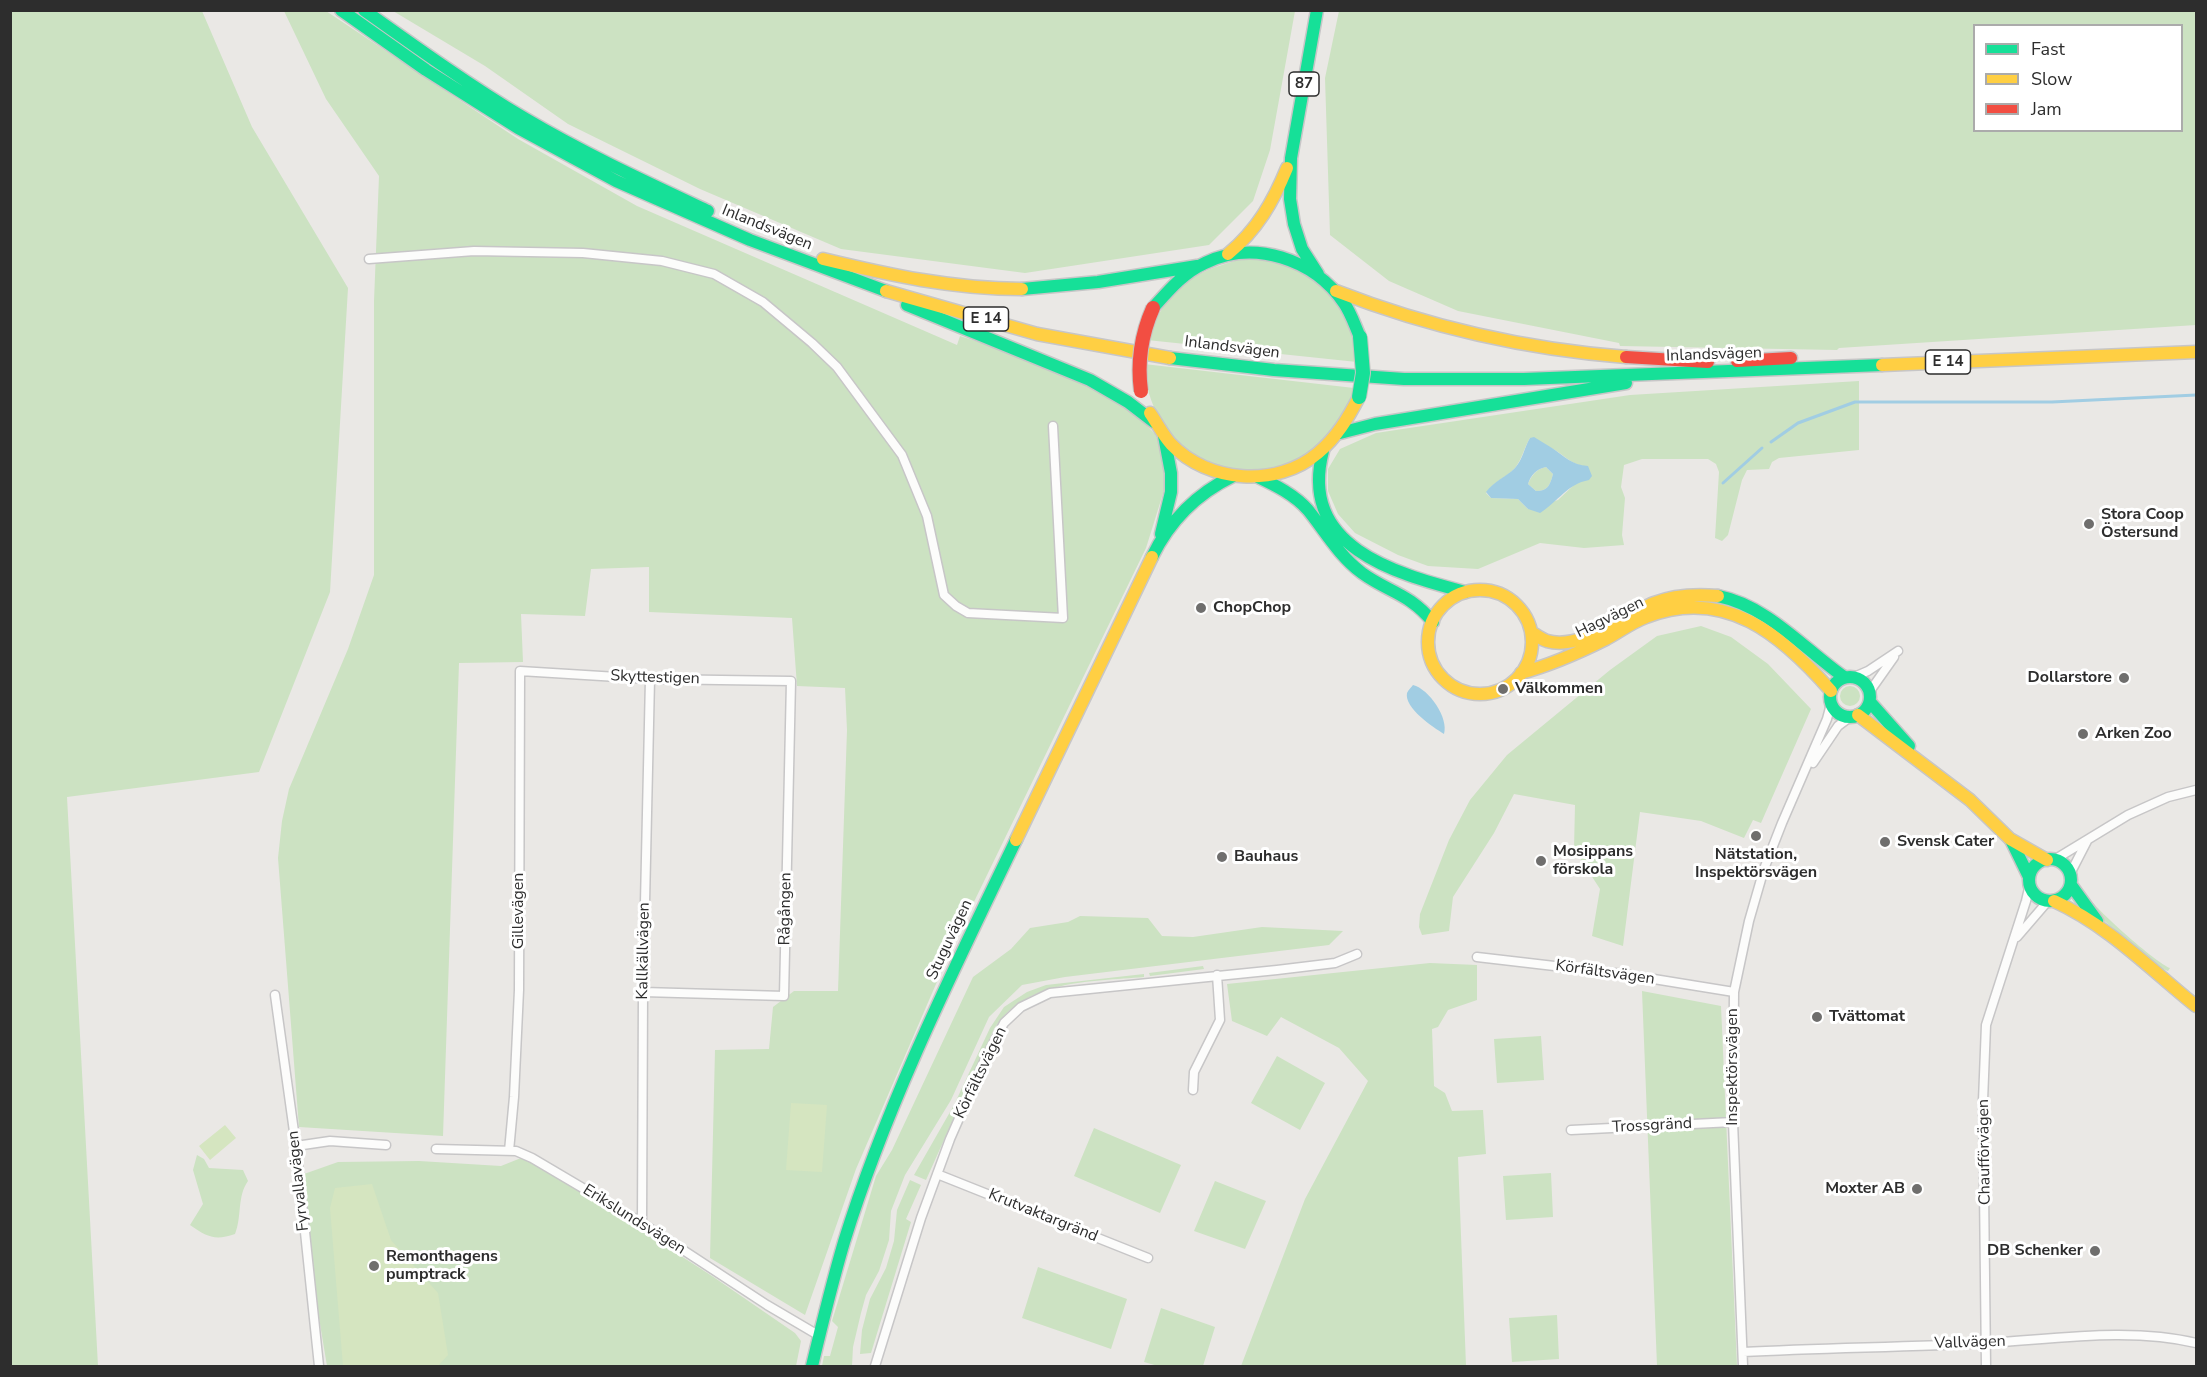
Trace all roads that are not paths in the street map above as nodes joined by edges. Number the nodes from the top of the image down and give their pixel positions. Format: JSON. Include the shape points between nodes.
{"nodes":[{"id":1,"x":341,"y":10,"type":"edge"},
{"id":2,"x":364,"y":10,"type":"edge"},
{"id":3,"x":1317,"y":10,"type":"edge"},
{"id":4,"x":1290,"y":158,"type":"junction"},
{"id":5,"x":1228,"y":254,"type":"junction"},
{"id":6,"x":796,"y":258,"type":"junction"},
{"id":7,"x":369,"y":259,"type":"dead end"},
{"id":8,"x":823,"y":259,"type":"junction"},
{"id":9,"x":1197,"y":266,"type":"junction"},
{"id":10,"x":1318,"y":274,"type":"junction"},
{"id":11,"x":1336,"y":291,"type":"junction"},
{"id":12,"x":2196,"y":343,"type":"edge"},
{"id":13,"x":2196,"y":352,"type":"edge"},
{"id":14,"x":1714,"y":362,"type":"junction"},
{"id":15,"x":1700,"y":371,"type":"junction"},
{"id":16,"x":1154,"y":422,"type":"junction"},
{"id":17,"x":1053,"y":426,"type":"dead end"},
{"id":18,"x":1340,"y":433,"type":"junction"},
{"id":19,"x":1163,"y":436,"type":"junction"},
{"id":20,"x":1323,"y":451,"type":"junction"},
{"id":21,"x":1233,"y":476,"type":"junction"},
{"id":22,"x":1258,"y":477,"type":"junction"},
{"id":23,"x":1158,"y":544,"type":"junction"},
{"id":24,"x":1465,"y":592,"type":"junction"},
{"id":25,"x":1432,"y":622,"type":"junction"},
{"id":26,"x":1531,"y":633,"type":"junction"},
{"id":27,"x":520,"y":671,"type":"joint"},
{"id":28,"x":1521,"y":673,"type":"junction"},
{"id":29,"x":1849,"y":677,"type":"junction"},
{"id":30,"x":650,"y":679,"type":"junction"},
{"id":31,"x":791,"y":681,"type":"joint"},
{"id":32,"x":1870,"y":696,"type":"junction"},
{"id":33,"x":1831,"y":698,"type":"junction"},
{"id":34,"x":1854,"y":716,"type":"junction"},
{"id":35,"x":1926,"y":765,"type":"junction"},
{"id":36,"x":1802,"y":778,"type":"junction"},
{"id":37,"x":2196,"y":790,"type":"edge"},
{"id":38,"x":2010,"y":839,"type":"junction"},
{"id":39,"x":2088,"y":841,"type":"junction"},
{"id":40,"x":2051,"y":860,"type":"junction"},
{"id":41,"x":2070,"y":880,"type":"junction"},
{"id":42,"x":2030,"y":881,"type":"junction"},
{"id":43,"x":2051,"y":901,"type":"junction"},
{"id":44,"x":2102,"y":926,"type":"junction"},
{"id":45,"x":2013,"y":943,"type":"junction"},
{"id":46,"x":1357,"y":954,"type":"dead end"},
{"id":47,"x":1477,"y":957,"type":"dead end"},
{"id":48,"x":1217,"y":975,"type":"junction"},
{"id":49,"x":643,"y":992,"type":"junction"},
{"id":50,"x":1734,"y":992,"type":"junction"},
{"id":51,"x":274,"y":996,"type":"dead end"},
{"id":52,"x":2196,"y":1006,"type":"edge"},
{"id":53,"x":1192,"y":1090,"type":"dead end"},
{"id":54,"x":1733,"y":1122,"type":"junction"},
{"id":55,"x":1571,"y":1130,"type":"dead end"},
{"id":56,"x":386,"y":1145,"type":"dead end"},
{"id":57,"x":296,"y":1146,"type":"junction"},
{"id":58,"x":435,"y":1149,"type":"dead end"},
{"id":59,"x":509,"y":1151,"type":"junction"},
{"id":60,"x":938,"y":1174,"type":"junction"},
{"id":61,"x":642,"y":1223,"type":"junction"},
{"id":62,"x":1148,"y":1258,"type":"dead end"},
{"id":63,"x":818,"y":1335,"type":"junction"},
{"id":64,"x":1986,"y":1343,"type":"junction"},
{"id":65,"x":2196,"y":1343,"type":"edge"},
{"id":66,"x":1743,"y":1352,"type":"junction"},
{"id":67,"x":319,"y":1366,"type":"edge"},
{"id":68,"x":812,"y":1366,"type":"edge"},
{"id":69,"x":875,"y":1366,"type":"edge"},
{"id":70,"x":1743,"y":1366,"type":"edge"},
{"id":71,"x":1986,"y":1366,"type":"edge"}],
"edges":[{"from":1,"to":6,"type":"main road","name":"Inlandsvägen","number":"E 14","via":[[518,128],[616,181]]},
{"from":2,"to":8,"type":"main road","name":"Inlandsvägen","number":"E 14","via":[[524,118],[629,174]]},
{"from":3,"to":4,"type":"main road","number":"87"},
{"from":4,"to":5,"type":"main road","via":[[1268,212],[1243,243]]},
{"from":4,"to":10,"type":"main road","via":[[1294,224],[1302,249]]},
{"from":5,"to":9,"type":"main road"},
{"from":5,"to":10,"type":"main road","via":[[1275,254]]},
{"from":6,"to":15,"type":"main road","name":"Inlandsvägen","number":"E 14","via":[[877,288],[1037,334],[1176,358],[1404,379],[1524,379]]},
{"from":6,"to":16,"type":"main road","via":[[1107,387]]},
{"from":7,"to":17,"type":"street","via":[[474,250],[583,253],[662,261],[714,274],[763,302],[837,367],[902,455],[927,516],[944,595],[968,613],[1063,618]]},
{"from":8,"to":9,"type":"main road","via":[[897,277],[999,289],[1059,286]]},
{"from":8,"to":14,"type":"main road","name":"Inlandsvägen","number":"E 14","via":[[898,286],[1041,325],[1169,351],[1273,364],[1524,370]]},
{"from":9,"to":16,"type":"main road","bridge":true,"via":[[1172,284],[1154,308],[1142,334],[1141,391]]},
{"from":10,"to":11,"type":"main road"},
{"from":11,"to":14,"type":"main road","via":[[1445,329],[1529,347],[1625,358]]},
{"from":11,"to":18,"type":"main road","bridge":true,"via":[[1351,313],[1360,337],[1363,373],[1359,397]]},
{"from":12,"to":14,"type":"main road","name":"Inlandsvägen","number":"E 14"},
{"from":13,"to":15,"type":"main road","name":"Inlandsvägen","number":"E 14"},
{"from":15,"to":18,"type":"main road"},
{"from":16,"to":19,"type":"main road"},
{"from":18,"to":20,"type":"main road"},
{"from":19,"to":21,"type":"main road","via":[[1195,462]]},
{"from":19,"to":23,"type":"main road","name":"Stuguvägen","via":[[1171,492]]},
{"from":20,"to":22,"type":"main road","via":[[1293,469]]},
{"from":20,"to":24,"type":"main road","via":[[1318,466],[1319,499],[1335,529],[1354,548],[1376,563]]},
{"from":21,"to":22,"type":"main road"},
{"from":21,"to":23,"type":"main road","name":"Stuguvägen","via":[[1186,504]]},
{"from":22,"to":25,"type":"main road","via":[[1306,508],[1337,550],[1362,573],[1410,599]]},
{"from":23,"to":63,"type":"main road","name":"Stuguvägen","via":[[965,948],[878,1144]]},
{"from":24,"to":25,"type":"main road","via":[[1447,602]]},
{"from":24,"to":26,"type":"main road","via":[[1484,590],[1504,596],[1520,609]]},
{"from":25,"to":28,"type":"main road","via":[[1428,647],[1432,661],[1441,676],[1457,688],[1489,693],[1510,684]]},
{"from":26,"to":28,"type":"main road","via":[[1530,656]]},
{"from":26,"to":29,"type":"main road","name":"Hagvägen","via":[[1548,642],[1563,643],[1584,638],[1653,603],[1680,596],[1724,598],[1764,614],[1830,668]]},
{"from":27,"to":30,"type":"street","name":"Skyttestigen"},
{"from":27,"to":59,"type":"street","name":"Gillevägen","via":[[519,990]]},
{"from":28,"to":33,"type":"main road","name":"Hagvägen","via":[[1546,667],[1649,615],[1681,607],[1716,607],[1746,617],[1774,634]]},
{"from":29,"to":32,"type":"main road","via":[[1866,683]]},
{"from":29,"to":32,"type":"street","via":[[1868,671],[1898,651]]},
{"from":29,"to":33,"type":"main road","via":[[1836,682]]},
{"from":30,"to":31,"type":"street","name":"Skyttestigen"},
{"from":30,"to":49,"type":"street","name":"Kallkällvägen"},
{"from":31,"to":49,"type":"street","name":"Rågången","via":[[784,996]]},
{"from":32,"to":34,"type":"main road","via":[[1865,711]]},
{"from":32,"to":35,"type":"main road"},
{"from":33,"to":34,"type":"main road","via":[[1840,714]]},
{"from":33,"to":36,"type":"street","name":"Inspektörsvägen","via":[[1827,719]]},
{"from":34,"to":35,"type":"main road"},
{"from":34,"to":36,"type":"street","name":"Inspektörsvägen","via":[[1838,726]]},
{"from":35,"to":38,"type":"main road"},
{"from":36,"to":50,"type":"street","name":"Inspektörsvägen","via":[[1764,868]]},
{"from":37,"to":39,"type":"street","via":[[2128,815]]},
{"from":38,"to":40,"type":"main road"},
{"from":38,"to":42,"type":"main road"},
{"from":39,"to":40,"type":"street"},
{"from":39,"to":41,"type":"street"},
{"from":40,"to":41,"type":"main road","via":[[2065,865]]},
{"from":40,"to":42,"type":"main road","via":[[2036,864]]},
{"from":41,"to":43,"type":"main road","via":[[2066,894]]},
{"from":41,"to":44,"type":"main road"},
{"from":42,"to":43,"type":"main road","via":[[2037,897]]},
{"from":42,"to":45,"type":"street","name":"Chaufförvägen"},
{"from":43,"to":44,"type":"main road"},
{"from":43,"to":45,"type":"street","name":"Chaufförvägen"},
{"from":44,"to":52,"type":"main road"},
{"from":45,"to":64,"type":"street","name":"Chaufförvägen","via":[[1986,1025]]},
{"from":46,"to":48,"type":"street","name":"Körfältsvägen","via":[[1335,963]]},
{"from":47,"to":50,"type":"street","name":"Körfältsvägen"},
{"from":48,"to":53,"type":"street","via":[[1220,1020],[1194,1072]]},
{"from":48,"to":60,"type":"street","name":"Körfältsvägen","via":[[1050,993],[1021,1007],[1004,1023],[986,1057]]},
{"from":49,"to":61,"type":"street","name":"Kallkällvägen"},
{"from":50,"to":54,"type":"street","name":"Inspektörsvägen"},
{"from":51,"to":57,"type":"street","name":"Fyrvallavägen"},
{"from":54,"to":55,"type":"street","name":"Trossgränd"},
{"from":54,"to":66,"type":"street","name":"Inspektörsvägen"},
{"from":56,"to":57,"type":"street","via":[[330,1142]]},
{"from":57,"to":67,"type":"street","name":"Fyrvallavägen"},
{"from":58,"to":59,"type":"street","name":"Erikslundsvägen"},
{"from":59,"to":61,"type":"street","name":"Erikslundsvägen","via":[[532,1158]]},
{"from":60,"to":62,"type":"street","name":"Krutvaktargränd"},
{"from":60,"to":69,"type":"street","name":"Körfältsvägen"},
{"from":61,"to":63,"type":"street","name":"Erikslundsvägen"},
{"from":63,"to":68,"type":"main road","name":"Stuguvägen"},
{"from":64,"to":65,"type":"street","name":"Vallvägen","via":[[2135,1335]]},
{"from":64,"to":66,"type":"street","name":"Vallvägen"},
{"from":64,"to":71,"type":"street","name":"Chaufförvägen"},
{"from":66,"to":70,"type":"street","name":"Inspektörsvägen"}]}
